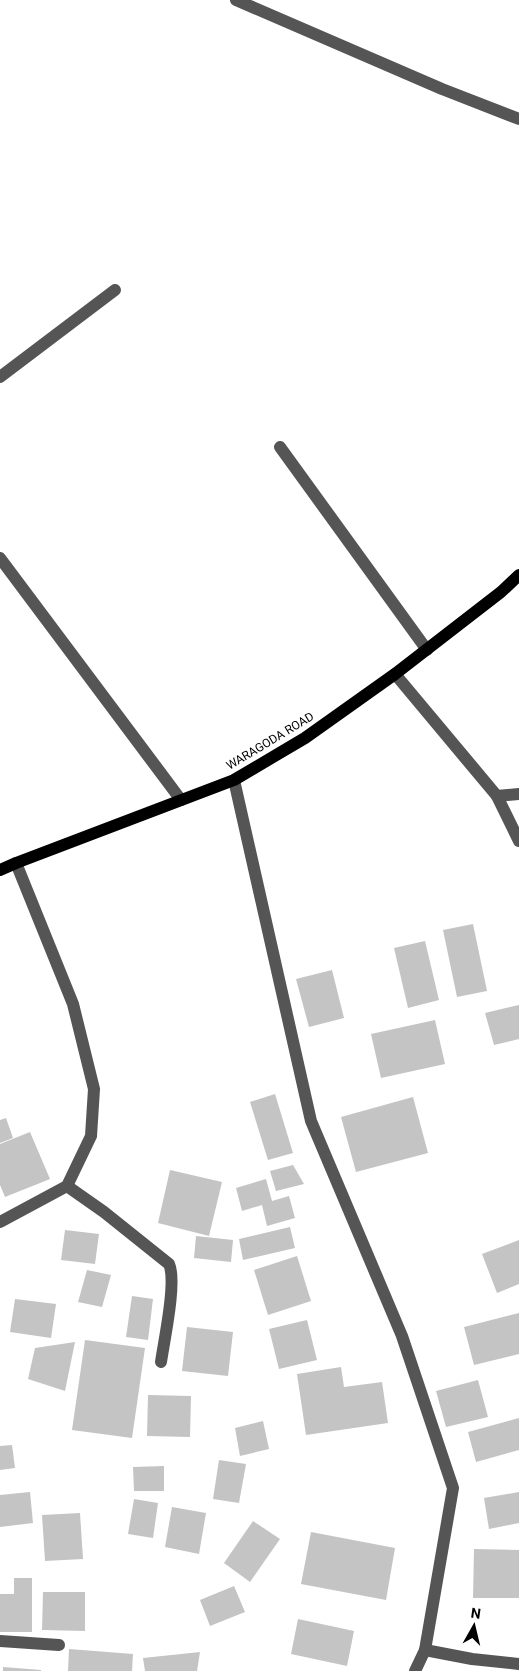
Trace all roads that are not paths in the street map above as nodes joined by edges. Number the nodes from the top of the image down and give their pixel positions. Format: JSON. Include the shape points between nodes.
{"nodes":[{"id":1,"x":236,"y":0,"type":"edge"},
{"id":2,"x":519,"y":120,"type":"edge"},
{"id":3,"x":115,"y":290,"type":"dead end"},
{"id":4,"x":0,"y":377,"type":"edge"},
{"id":5,"x":280,"y":447,"type":"dead end"},
{"id":6,"x":0,"y":558,"type":"edge"},
{"id":7,"x":519,"y":575,"type":"edge"},
{"id":8,"x":427,"y":650,"type":"junction"},
{"id":9,"x":394,"y":674,"type":"junction"},
{"id":10,"x":234,"y":780,"type":"junction"},
{"id":11,"x":519,"y":794,"type":"edge"},
{"id":12,"x":497,"y":796,"type":"junction"},
{"id":13,"x":181,"y":800,"type":"junction"},
{"id":14,"x":519,"y":841,"type":"edge"},
{"id":15,"x":16,"y":862,"type":"junction"},
{"id":16,"x":0,"y":870,"type":"edge"},
{"id":17,"x":67,"y":1186,"type":"junction"},
{"id":18,"x":0,"y":1222,"type":"edge"},
{"id":19,"x":162,"y":1362,"type":"dead end"},
{"id":20,"x":0,"y":1641,"type":"edge"},
{"id":21,"x":59,"y":1645,"type":"dead end"},
{"id":22,"x":425,"y":1650,"type":"junction"},
{"id":23,"x":519,"y":1664,"type":"edge"},
{"id":24,"x":415,"y":1671,"type":"edge"}],
"edges":[{"from":1,"to":2,"type":"street"},
{"from":3,"to":4,"type":"street"},
{"from":5,"to":8,"type":"street"},
{"from":6,"to":13,"type":"street"},
{"from":7,"to":8,"type":"main road","name":"WARAGODA ROAD"},
{"from":8,"to":9,"type":"main road","name":"WARAGODA ROAD"},
{"from":9,"to":10,"type":"main road","name":"WARAGODA ROAD","via":[[305,738]]},
{"from":9,"to":12,"type":"street"},
{"from":10,"to":13,"type":"main road","name":"WARAGODA ROAD"},
{"from":10,"to":22,"type":"street","via":[[311,1121],[402,1336],[453,1488]]},
{"from":11,"to":12,"type":"street"},
{"from":12,"to":14,"type":"street"},
{"from":13,"to":15,"type":"main road","name":"WARAGODA ROAD"},
{"from":15,"to":16,"type":"main road","name":"WARAGODA ROAD"},
{"from":15,"to":17,"type":"street","via":[[73,1004],[94,1089],[91,1136]]},
{"from":17,"to":18,"type":"street"},
{"from":17,"to":19,"type":"street","via":[[169,1264],[172,1270],[171,1289]]},
{"from":20,"to":21,"type":"street"},
{"from":22,"to":23,"type":"street"},
{"from":22,"to":24,"type":"street"}]}
